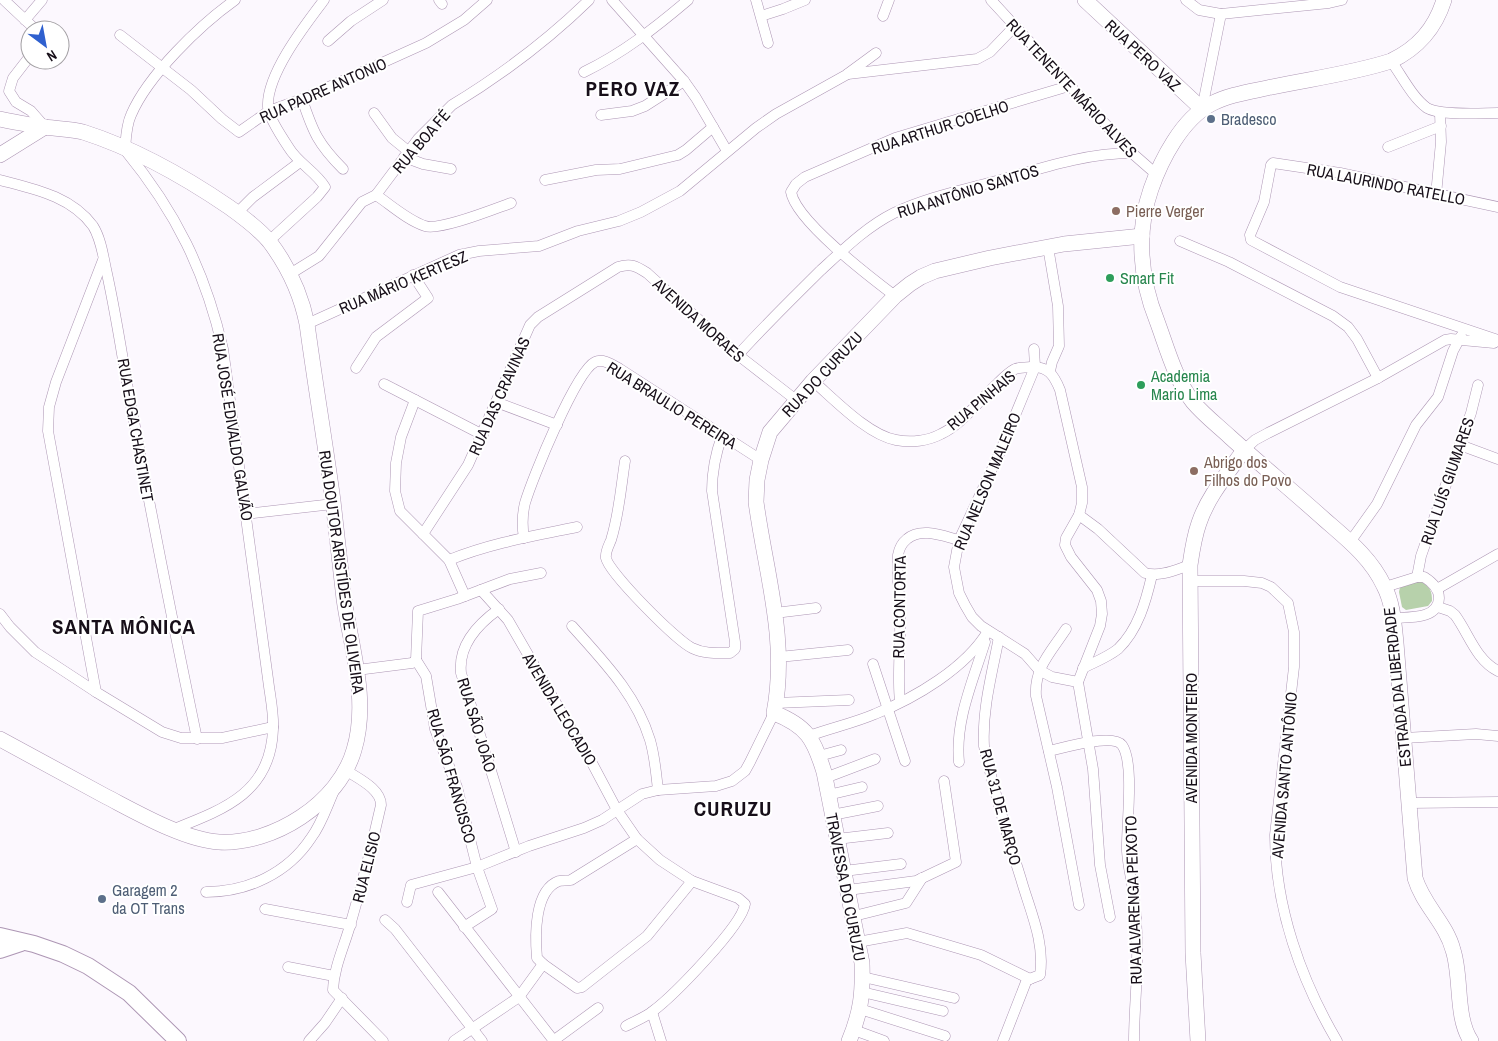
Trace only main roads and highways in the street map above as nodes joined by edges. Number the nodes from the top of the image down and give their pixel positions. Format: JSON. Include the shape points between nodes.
{"nodes":[{"id":1,"x":0,"y":936,"type":"edge"},
{"id":2,"x":21,"y":942,"type":"junction"},
{"id":3,"x":0,"y":950,"type":"edge"},
{"id":4,"x":178,"y":1041,"type":"edge"}],
"edges":[{"from":1,"to":2,"type":"main road"},
{"from":2,"to":3,"type":"main road"},
{"from":2,"to":4,"type":"main road","via":[[63,954],[88,966],[129,993]]}]}
